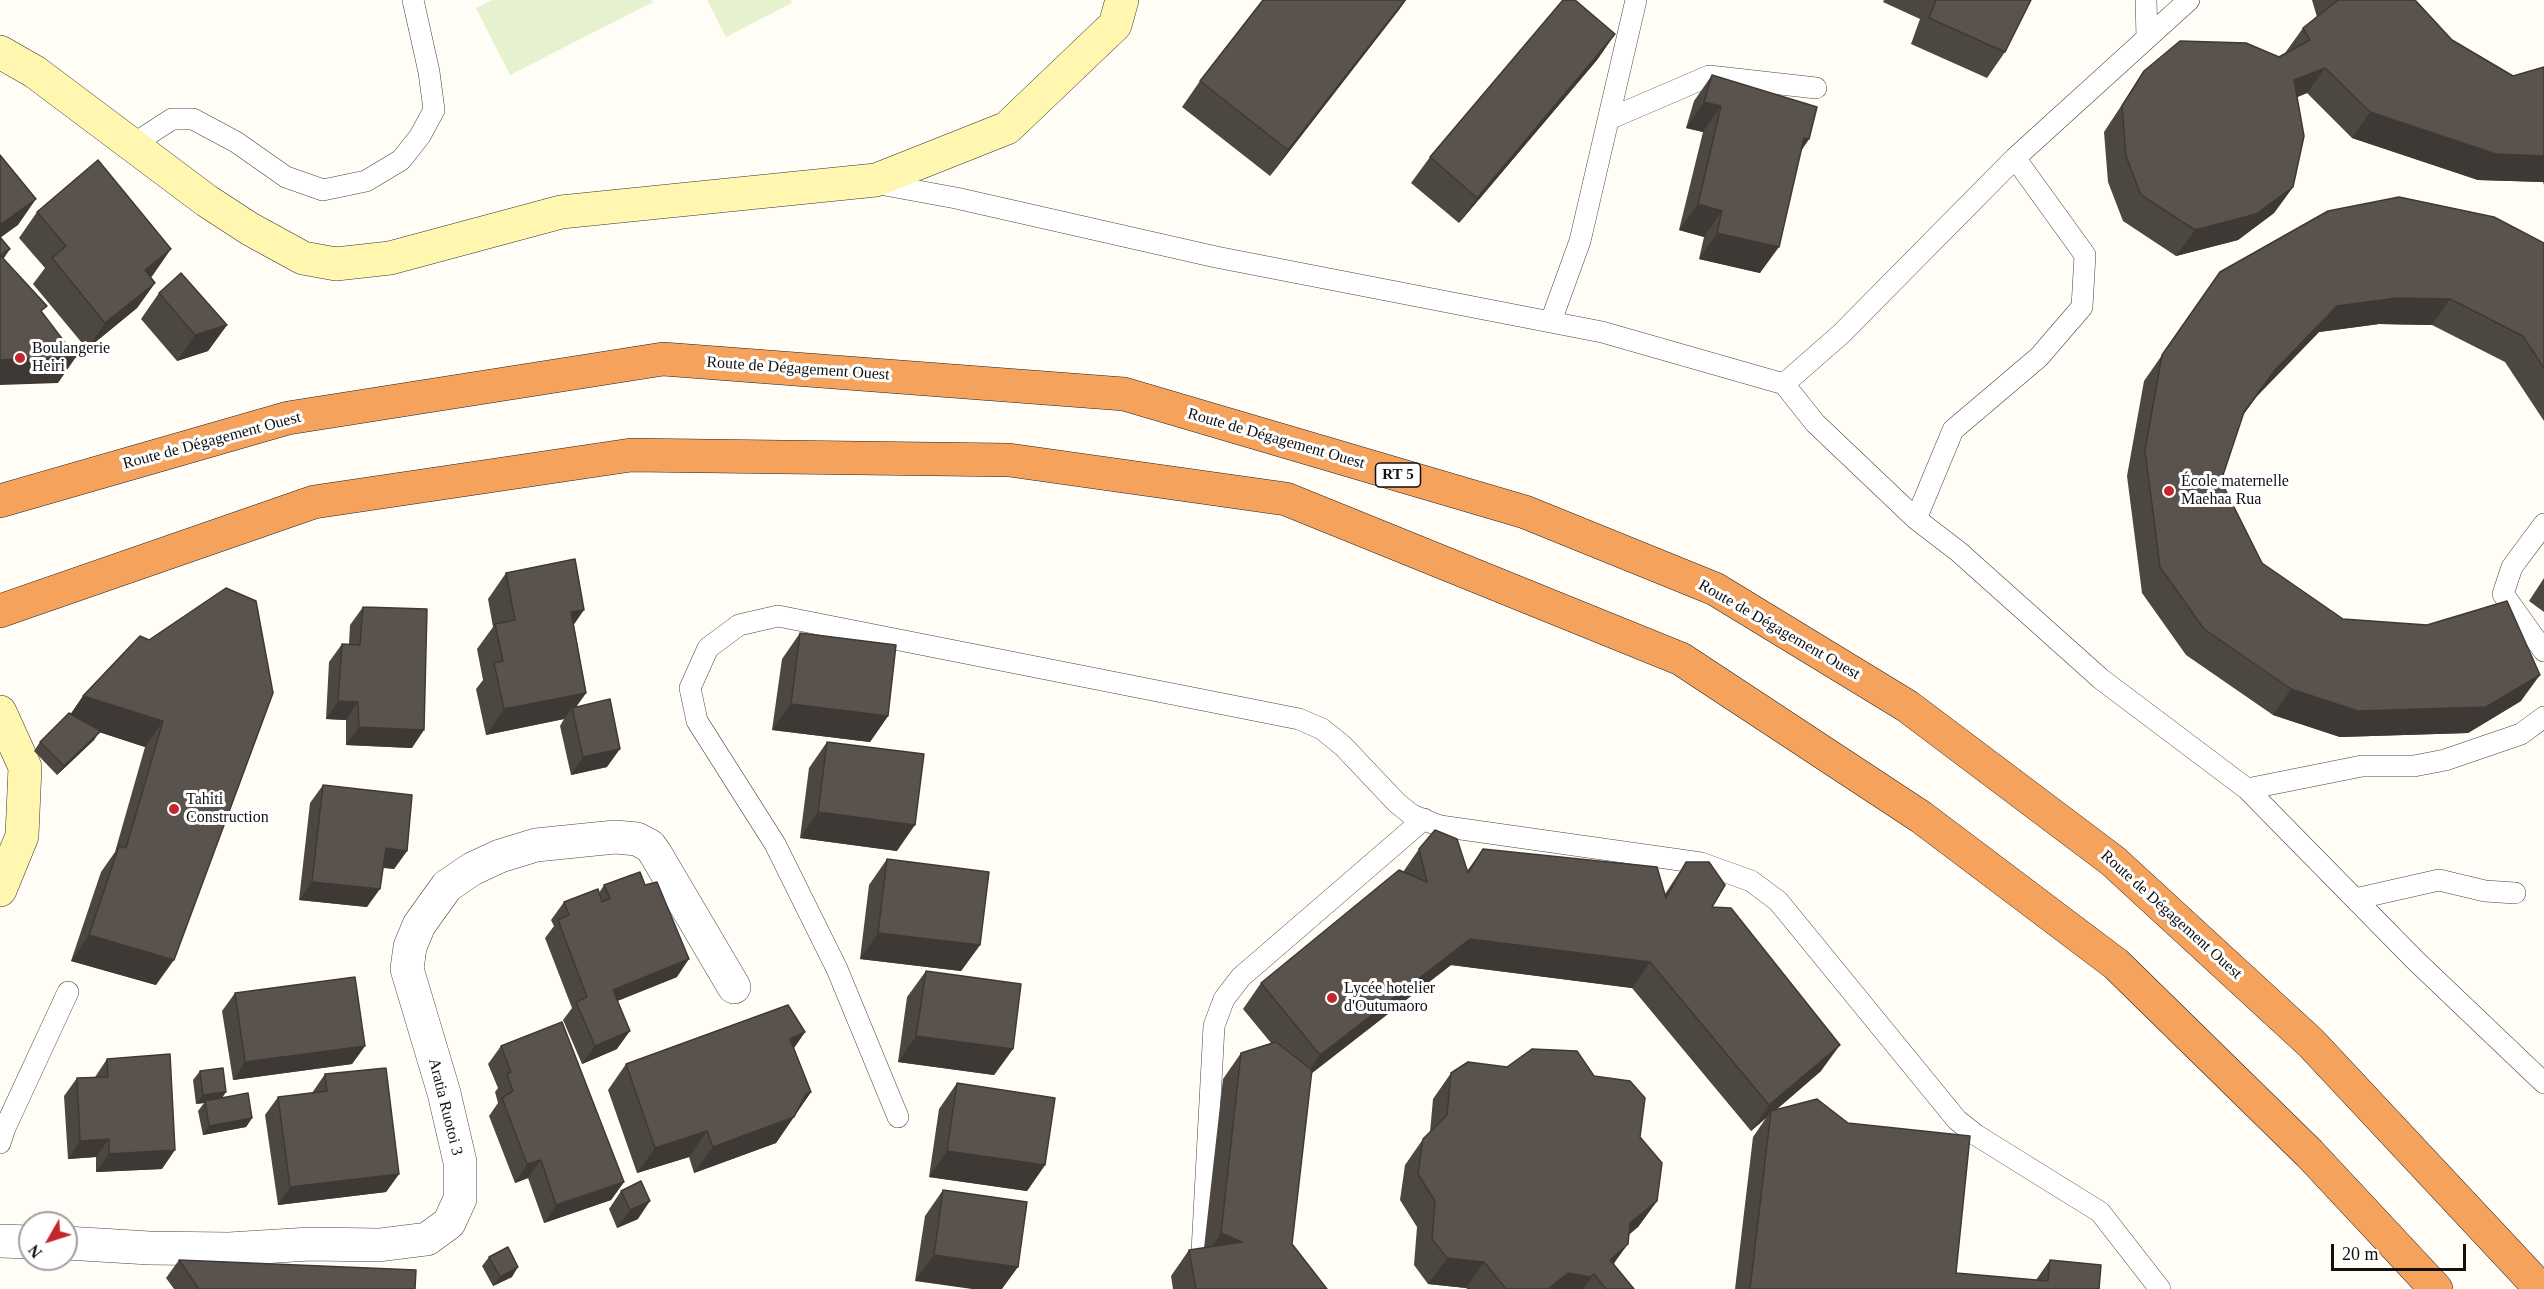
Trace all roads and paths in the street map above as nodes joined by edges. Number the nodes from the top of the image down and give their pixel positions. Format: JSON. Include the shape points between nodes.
{"nodes":[{"id":1,"x":413,"y":0,"type":"edge"},
{"id":2,"x":1122,"y":0,"type":"edge"},
{"id":3,"x":1636,"y":0,"type":"edge"},
{"id":4,"x":2146,"y":0,"type":"edge"},
{"id":5,"x":2189,"y":0,"type":"edge"},
{"id":6,"x":2147,"y":38,"type":"junction"},
{"id":7,"x":0,"y":52,"type":"edge"},
{"id":8,"x":1816,"y":88,"type":"dead end"},
{"id":9,"x":1609,"y":119,"type":"junction"},
{"id":10,"x":132,"y":145,"type":"junction"},
{"id":11,"x":2015,"y":158,"type":"junction"},
{"id":12,"x":870,"y":182,"type":"junction"},
{"id":13,"x":1551,"y":321,"type":"junction"},
{"id":14,"x":1784,"y":384,"type":"junction"},
{"id":15,"x":1,"y":501,"type":"edge"},
{"id":16,"x":1916,"y":519,"type":"junction"},
{"id":17,"x":2544,"y":524,"type":"edge"},
{"id":18,"x":13,"y":606,"type":"edge"},
{"id":19,"x":2544,"y":651,"type":"edge"},
{"id":20,"x":0,"y":712,"type":"edge"},
{"id":21,"x":2544,"y":717,"type":"edge"},
{"id":22,"x":2247,"y":789,"type":"junction"},
{"id":23,"x":1424,"y":819,"type":"junction"},
{"id":24,"x":0,"y":890,"type":"edge"},
{"id":25,"x":2514,"y":893,"type":"dead end"},
{"id":26,"x":2355,"y":899,"type":"junction"},
{"id":27,"x":734,"y":987,"type":"dead end"},
{"id":28,"x":68,"y":992,"type":"dead end"},
{"id":29,"x":2544,"y":1083,"type":"edge"},
{"id":30,"x":898,"y":1117,"type":"dead end"},
{"id":31,"x":0,"y":1143,"type":"edge"},
{"id":32,"x":0,"y":1241,"type":"edge"},
{"id":33,"x":18,"y":1242,"type":"edge"},
{"id":34,"x":78,"y":1244,"type":"edge"},
{"id":35,"x":1200,"y":1289,"type":"edge"},
{"id":36,"x":2160,"y":1289,"type":"edge"},
{"id":37,"x":2436,"y":1289,"type":"edge"},
{"id":38,"x":2541,"y":1289,"type":"edge"}],
"edges":[{"from":1,"to":10,"type":"lane","via":[[434,110],[401,160],[366,181],[323,190],[286,177],[236,142],[193,119],[172,119]]},
{"from":2,"to":12,"type":"main road","via":[[1115,25],[1006,128]]},
{"from":3,"to":9,"type":"lane"},
{"from":4,"to":6,"type":"lane"},
{"from":5,"to":6,"type":"lane"},
{"from":6,"to":11,"type":"lane"},
{"from":7,"to":10,"type":"main road","via":[[34,72]]},
{"from":8,"to":9,"type":"lane","via":[[1709,76]]},
{"from":9,"to":13,"type":"lane","via":[[1580,241]]},
{"from":10,"to":12,"type":"main road","via":[[250,229],[303,258],[336,264],[390,258],[561,212]]},
{"from":11,"to":14,"type":"lane","via":[[1841,334]]},
{"from":11,"to":16,"type":"lane","via":[[2085,255],[2082,307],[2039,357],[1953,430]]},
{"from":12,"to":13,"type":"lane","via":[[1216,257]]},
{"from":13,"to":14,"type":"lane"},
{"from":14,"to":16,"type":"lane","via":[[1815,423]]},
{"from":15,"to":38,"type":"highway","name":"Route de Dégagement Ouest","number":"RT 5","via":[[288,418],[663,359],[1124,394],[1525,512],[1715,589],[1907,706],[2113,861],[2311,1042]]},
{"from":16,"to":22,"type":"lane","via":[[1959,552],[2101,679]]},
{"from":17,"to":19,"type":"lane","via":[[2512,567],[2504,594]]},
{"from":18,"to":37,"type":"highway","via":[[314,502],[631,455],[1009,459],[1286,500],[1681,659],[1921,817],[2116,964],[2310,1154]]},
{"from":20,"to":24,"type":"main road","via":[[25,767],[22,836]]},
{"from":21,"to":22,"type":"lane","via":[[2521,734],[2445,760],[2414,766],[2362,766]]},
{"from":22,"to":26,"type":"lane"},
{"from":23,"to":30,"type":"lane","via":[[1398,803],[1322,729],[1299,719],[778,616],[740,625],[708,648],[690,688],[697,721],[775,844],[837,969]]},
{"from":23,"to":35,"type":"lane","via":[[1241,977],[1224,999],[1214,1026]]},
{"from":23,"to":36,"type":"lane","via":[[1440,826],[1701,863],[1751,881],[1779,901],[1957,1120],[2100,1212]]},
{"from":25,"to":26,"type":"lane","via":[[2439,880]]},
{"from":26,"to":29,"type":"lane"},
{"from":27,"to":34,"type":"street","name":"Aratia Ruotoi 3","via":[[650,846],[637,839],[615,837],[536,845],[500,856],[447,886],[419,925],[410,947],[407,969],[460,1162],[460,1199],[449,1223],[427,1239],[379,1245],[229,1249]]},
{"from":28,"to":31,"type":"lane"},
{"from":32,"to":33,"type":"street"}]}
